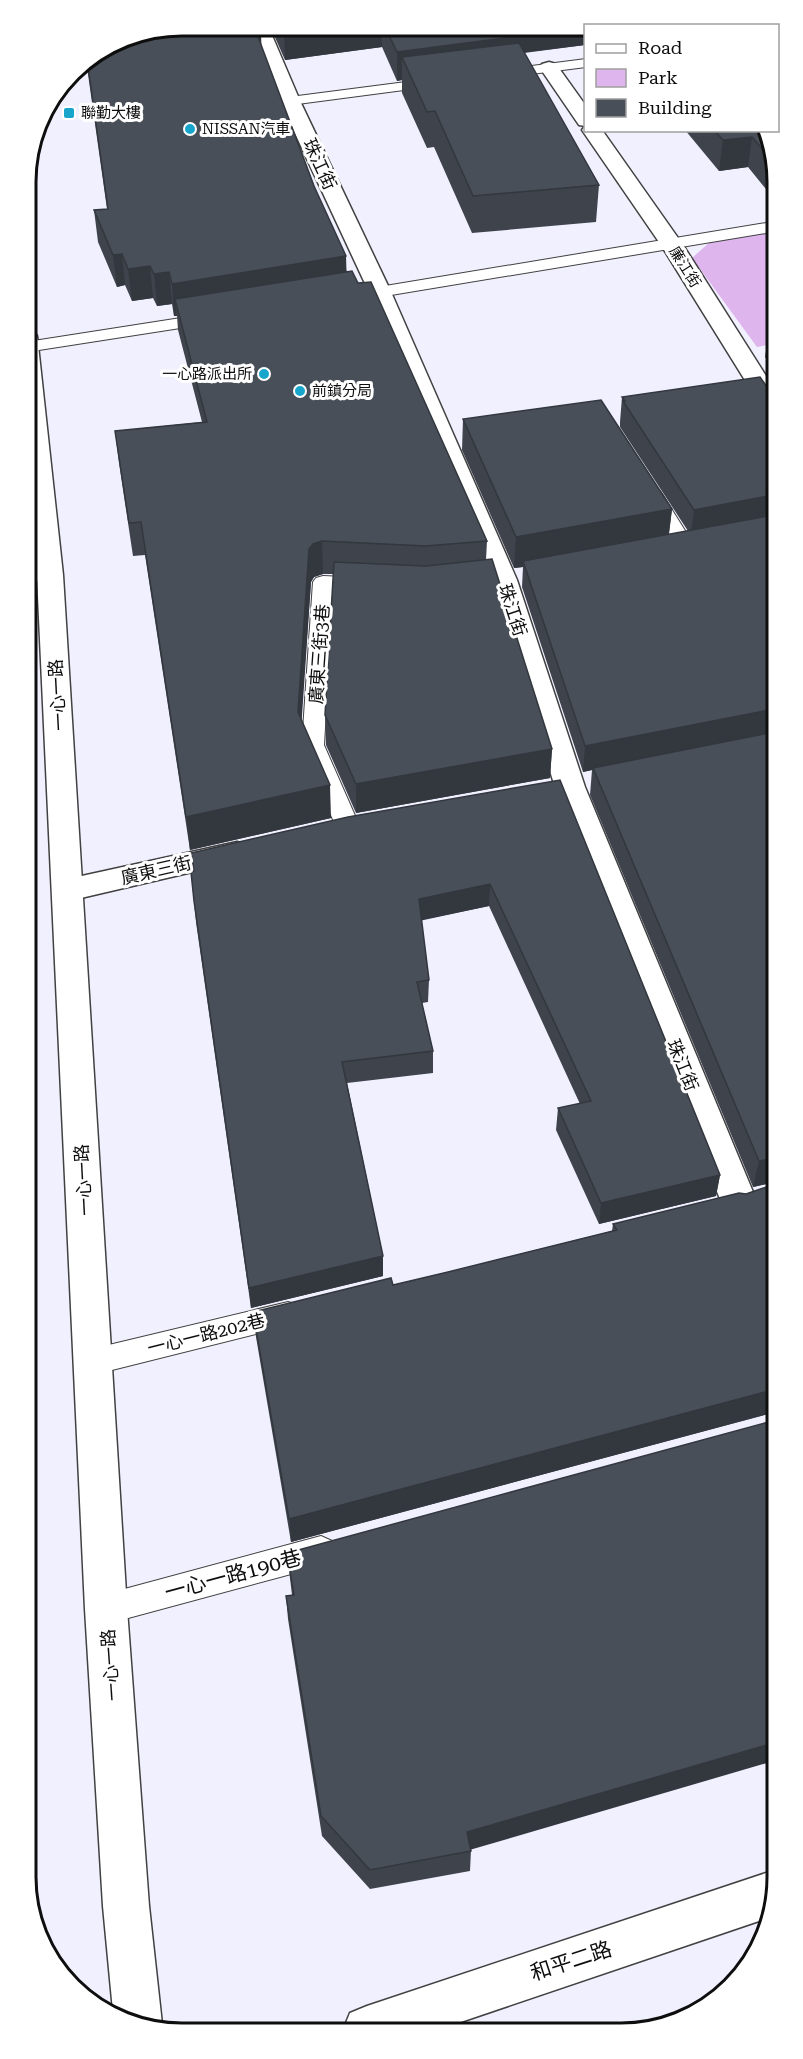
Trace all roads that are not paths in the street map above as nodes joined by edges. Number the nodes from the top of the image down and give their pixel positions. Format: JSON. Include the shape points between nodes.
{"nodes":[{"id":1,"x":263,"y":36,"type":"edge"},
{"id":2,"x":584,"y":63,"type":"edge"},
{"id":3,"x":549,"y":68,"type":"junction"},
{"id":4,"x":490,"y":76,"type":"edge"},
{"id":5,"x":454,"y":80,"type":"edge"},
{"id":6,"x":290,"y":101,"type":"junction"},
{"id":7,"x":584,"y":120,"type":"edge"},
{"id":8,"x":593,"y":132,"type":"edge"},
{"id":9,"x":767,"y":228,"type":"edge"},
{"id":10,"x":672,"y":245,"type":"junction"},
{"id":11,"x":380,"y":292,"type":"junction"},
{"id":12,"x":333,"y":299,"type":"edge"},
{"id":13,"x":227,"y":316,"type":"edge"},
{"id":14,"x":36,"y":346,"type":"edge"},
{"id":15,"x":767,"y":396,"type":"edge"},
{"id":16,"x":644,"y":482,"type":"edge"},
{"id":17,"x":36,"y":519,"type":"edge"},
{"id":18,"x":686,"y":548,"type":"edge"},
{"id":19,"x":39,"y":576,"type":"edge"},
{"id":20,"x":392,"y":585,"type":"edge"},
{"id":21,"x":348,"y":827,"type":"edge"},
{"id":22,"x":266,"y":845,"type":"edge"},
{"id":23,"x":69,"y":890,"type":"junction"},
{"id":24,"x":741,"y":1204,"type":"edge"},
{"id":25,"x":312,"y":1309,"type":"edge"},
{"id":26,"x":92,"y":1362,"type":"junction"},
{"id":27,"x":349,"y":1543,"type":"edge"},
{"id":28,"x":106,"y":1609,"type":"junction"},
{"id":29,"x":765,"y":1896,"type":"edge"},
{"id":30,"x":137,"y":2016,"type":"edge"},
{"id":31,"x":388,"y":2023,"type":"edge"}],
"edges":[{"from":1,"to":6,"type":"street","name":"珠江街"},
{"from":2,"to":3,"type":"lane"},
{"from":3,"to":4,"type":"lane"},
{"from":3,"to":7,"type":"street"},
{"from":5,"to":6,"type":"lane"},
{"from":6,"to":11,"type":"street","name":"珠江街"},
{"from":8,"to":10,"type":"street","name":"廉江街"},
{"from":9,"to":10,"type":"lane"},
{"from":10,"to":11,"type":"lane"},
{"from":10,"to":15,"type":"street","name":"廉江街"},
{"from":11,"to":12,"type":"lane"},
{"from":11,"to":24,"type":"street","name":"珠江街","via":[[504,579],[570,787]]},
{"from":13,"to":14,"type":"lane"},
{"from":16,"to":18,"type":"lane"},
{"from":17,"to":19,"type":"street","name":"一心一路"},
{"from":19,"to":23,"type":"street","name":"一心一路"},
{"from":20,"to":21,"type":"lane","name":"廣東三街3巷","via":[[323,582],[313,745]]},
{"from":22,"to":23,"type":"street","name":"廣東三街"},
{"from":23,"to":26,"type":"street","name":"一心一路"},
{"from":25,"to":26,"type":"lane","name":"一心一路202巷"},
{"from":26,"to":28,"type":"street","name":"一心一路"},
{"from":27,"to":28,"type":"lane","name":"一心一路190巷"},
{"from":28,"to":30,"type":"street","name":"一心一路"},
{"from":29,"to":31,"type":"street","name":"和平二路"}]}
